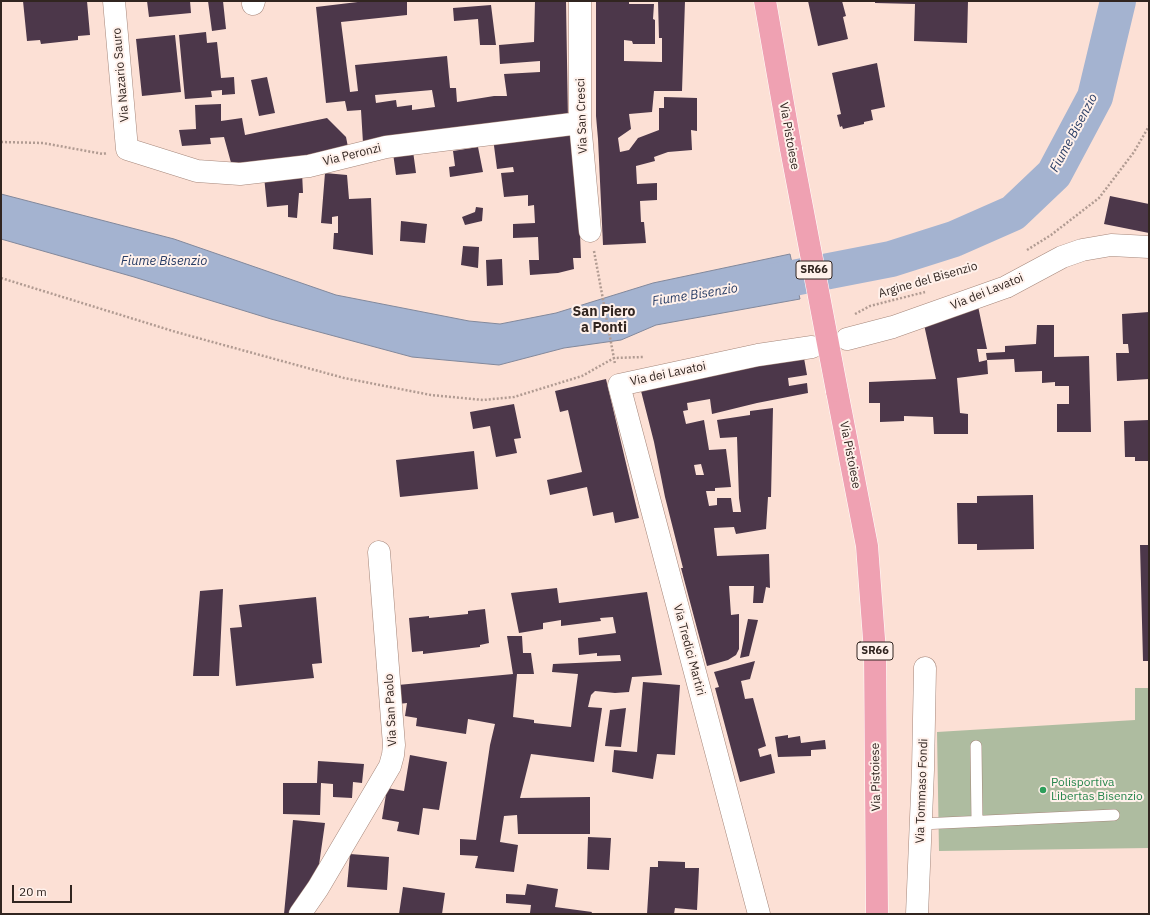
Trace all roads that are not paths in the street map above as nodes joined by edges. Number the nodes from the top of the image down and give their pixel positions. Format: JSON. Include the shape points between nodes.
{"nodes":[{"id":1,"x":114,"y":1,"type":"edge"},
{"id":2,"x":580,"y":1,"type":"edge"},
{"id":3,"x":765,"y":1,"type":"edge"},
{"id":4,"x":580,"y":123,"type":"junction"},
{"id":5,"x":127,"y":149,"type":"joint"},
{"id":6,"x":590,"y":231,"type":"dead end"},
{"id":7,"x":1149,"y":247,"type":"edge"},
{"id":8,"x":819,"y":339,"type":"junction"},
{"id":9,"x":847,"y":339,"type":"dead end"},
{"id":10,"x":618,"y":377,"type":"joint"},
{"id":11,"x":379,"y":552,"type":"dead end"},
{"id":12,"x":925,"y":668,"type":"dead end"},
{"id":13,"x":976,"y":746,"type":"dead end"},
{"id":14,"x":1114,"y":815,"type":"dead end"},
{"id":15,"x":977,"y":821,"type":"junction"},
{"id":16,"x":921,"y":824,"type":"junction"},
{"id":17,"x":300,"y":914,"type":"edge"},
{"id":18,"x":759,"y":914,"type":"edge"},
{"id":19,"x":877,"y":914,"type":"edge"},
{"id":20,"x":917,"y":914,"type":"edge"}],
"edges":[{"from":1,"to":5,"type":"street","name":"Via Nazario Sauro"},
{"from":2,"to":4,"type":"street","name":"Via San Cresci"},
{"from":3,"to":8,"type":"main road","name":"Via Pistoiese","number":"SR66","bridge":true,"via":[[791,149]]},
{"from":4,"to":5,"type":"street","name":"Via Peronzi","via":[[386,147],[310,166],[240,174],[197,171]]},
{"from":4,"to":6,"type":"street","name":"Via San Cresci"},
{"from":7,"to":9,"type":"street","name":"Via dei Lavatoi","via":[[1111,245],[1082,250],[1062,257],[1006,287],[893,327]]},
{"from":8,"to":10,"type":"street","name":"Via dei Lavatoi","via":[[758,355]]},
{"from":8,"to":19,"type":"main road","name":"Via Pistoiese","number":"SR66","bridge":true,"via":[[837,390],[867,546],[875,652]]},
{"from":10,"to":18,"type":"street","name":"Via Tredici Martiri"},
{"from":11,"to":17,"type":"street","name":"Via San Paolo","via":[[393,755],[390,766]]},
{"from":12,"to":16,"type":"street","name":"Via Tommaso Fondi"},
{"from":13,"to":15,"type":"lane"},
{"from":14,"to":15,"type":"lane"},
{"from":15,"to":16,"type":"lane"},
{"from":16,"to":20,"type":"street","name":"Via Tommaso Fondi"}]}
